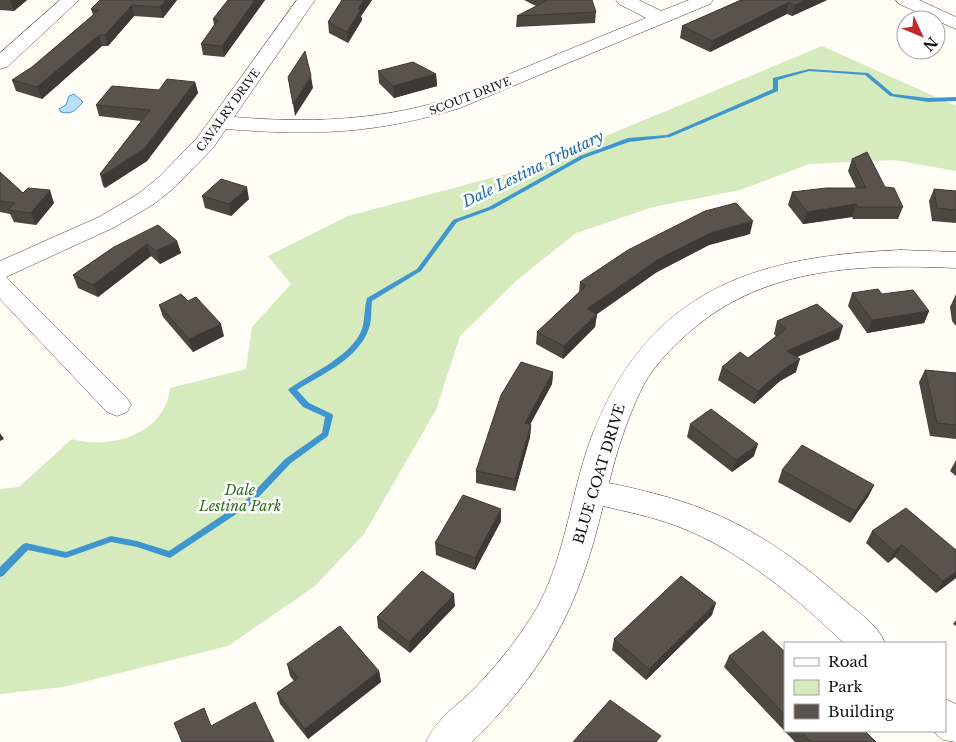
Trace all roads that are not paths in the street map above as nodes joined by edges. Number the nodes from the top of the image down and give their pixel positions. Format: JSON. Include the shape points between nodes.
{"nodes":[{"id":1,"x":70,"y":0,"type":"edge"},
{"id":2,"x":306,"y":0,"type":"edge"},
{"id":3,"x":625,"y":0,"type":"edge"},
{"id":4,"x":704,"y":0,"type":"edge"},
{"id":5,"x":905,"y":0,"type":"edge"},
{"id":6,"x":660,"y":18,"type":"junction"},
{"id":7,"x":956,"y":24,"type":"edge"},
{"id":8,"x":0,"y":63,"type":"edge"},
{"id":9,"x":221,"y":122,"type":"junction"},
{"id":10,"x":956,"y":260,"type":"edge"},
{"id":11,"x":0,"y":271,"type":"edge"},
{"id":12,"x":0,"y":284,"type":"edge"},
{"id":13,"x":117,"y":405,"type":"dead end"},
{"id":14,"x":593,"y":491,"type":"junction"},
{"id":15,"x":867,"y":642,"type":"edge"},
{"id":16,"x":946,"y":717,"type":"edge"},
{"id":17,"x":956,"y":727,"type":"edge"},
{"id":18,"x":445,"y":742,"type":"edge"}],
"edges":[{"from":1,"to":8,"type":"street"},
{"from":2,"to":9,"type":"street","name":"CAVALRY DRIVE"},
{"from":3,"to":6,"type":"street"},
{"from":4,"to":6,"type":"street","name":"SCOUT DRIVE"},
{"from":5,"to":7,"type":"street"},
{"from":6,"to":9,"type":"street","name":"SCOUT DRIVE","via":[[453,104],[414,116],[326,128]]},
{"from":9,"to":11,"type":"street","name":"CAVALRY DRIVE","via":[[186,164],[146,199],[107,222]]},
{"from":10,"to":14,"type":"street","name":"BLUE COAT DRIVE","via":[[884,256],[812,264],[748,283],[690,315],[646,357],[631,380],[608,434]]},
{"from":12,"to":13,"type":"street"},
{"from":14,"to":15,"type":"street","via":[[680,515],[733,537],[772,560],[817,595]]},
{"from":14,"to":18,"type":"street","name":"BLUE COAT DRIVE","via":[[565,583],[550,616],[499,688]]},
{"from":16,"to":17,"type":"street"}]}
